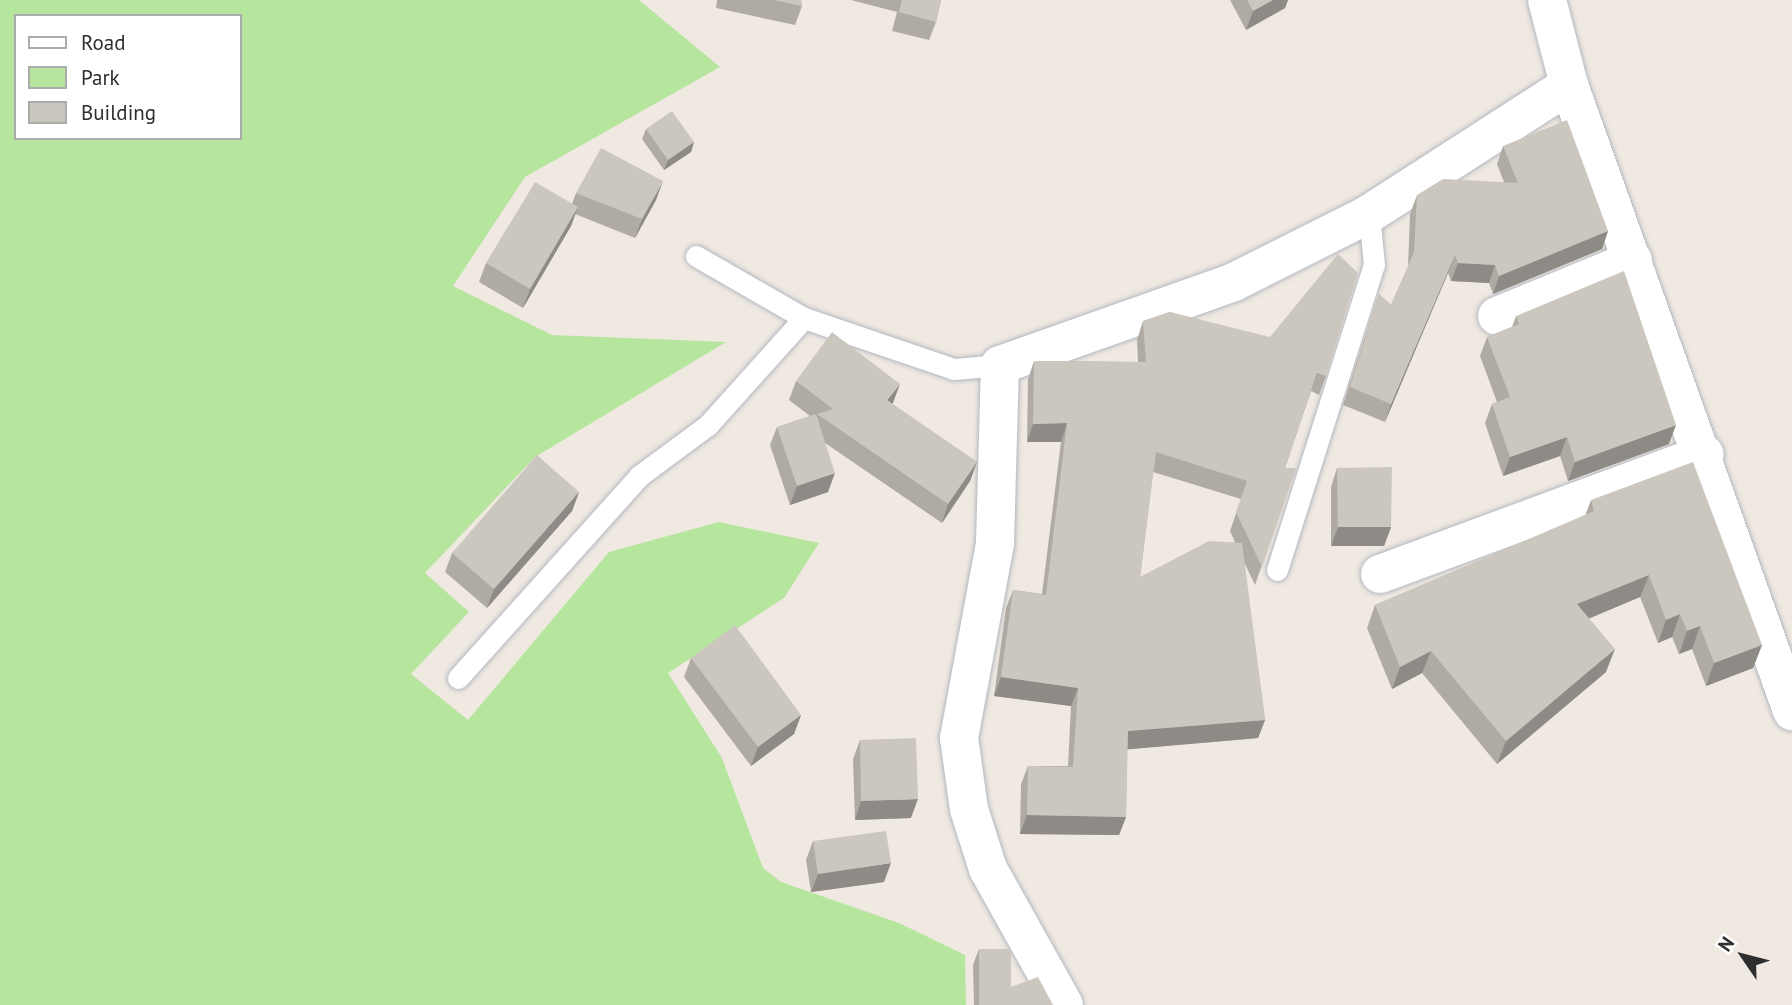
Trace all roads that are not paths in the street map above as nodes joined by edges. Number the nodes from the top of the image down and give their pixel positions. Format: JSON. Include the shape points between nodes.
{"nodes":[{"id":1,"x":1547,"y":0,"type":"edge"},
{"id":2,"x":1569,"y":85,"type":"junction"},
{"id":3,"x":1369,"y":214,"type":"junction"},
{"id":4,"x":696,"y":256,"type":"dead end"},
{"id":5,"x":1633,"y":260,"type":"junction"},
{"id":6,"x":1497,"y":316,"type":"dead end"},
{"id":7,"x":804,"y":318,"type":"junction"},
{"id":8,"x":1000,"y":365,"type":"junction"},
{"id":9,"x":1704,"y":454,"type":"junction"},
{"id":10,"x":1277,"y":570,"type":"dead end"},
{"id":11,"x":1380,"y":575,"type":"dead end"},
{"id":12,"x":457,"y":678,"type":"dead end"},
{"id":13,"x":1792,"y":711,"type":"edge"},
{"id":14,"x":1064,"y":1005,"type":"edge"}],
"edges":[{"from":1,"to":2,"type":"street"},
{"from":2,"to":3,"type":"street"},
{"from":2,"to":5,"type":"street"},
{"from":3,"to":8,"type":"street","via":[[1234,282]]},
{"from":3,"to":10,"type":"lane","via":[[1374,265]]},
{"from":4,"to":7,"type":"lane"},
{"from":5,"to":6,"type":"street"},
{"from":5,"to":9,"type":"street"},
{"from":7,"to":8,"type":"lane","via":[[954,369]]},
{"from":7,"to":12,"type":"lane","via":[[708,425],[639,476]]},
{"from":8,"to":14,"type":"street","via":[[995,543],[959,738],[969,809],[988,869]]},
{"from":9,"to":11,"type":"street"},
{"from":9,"to":13,"type":"street"}]}
